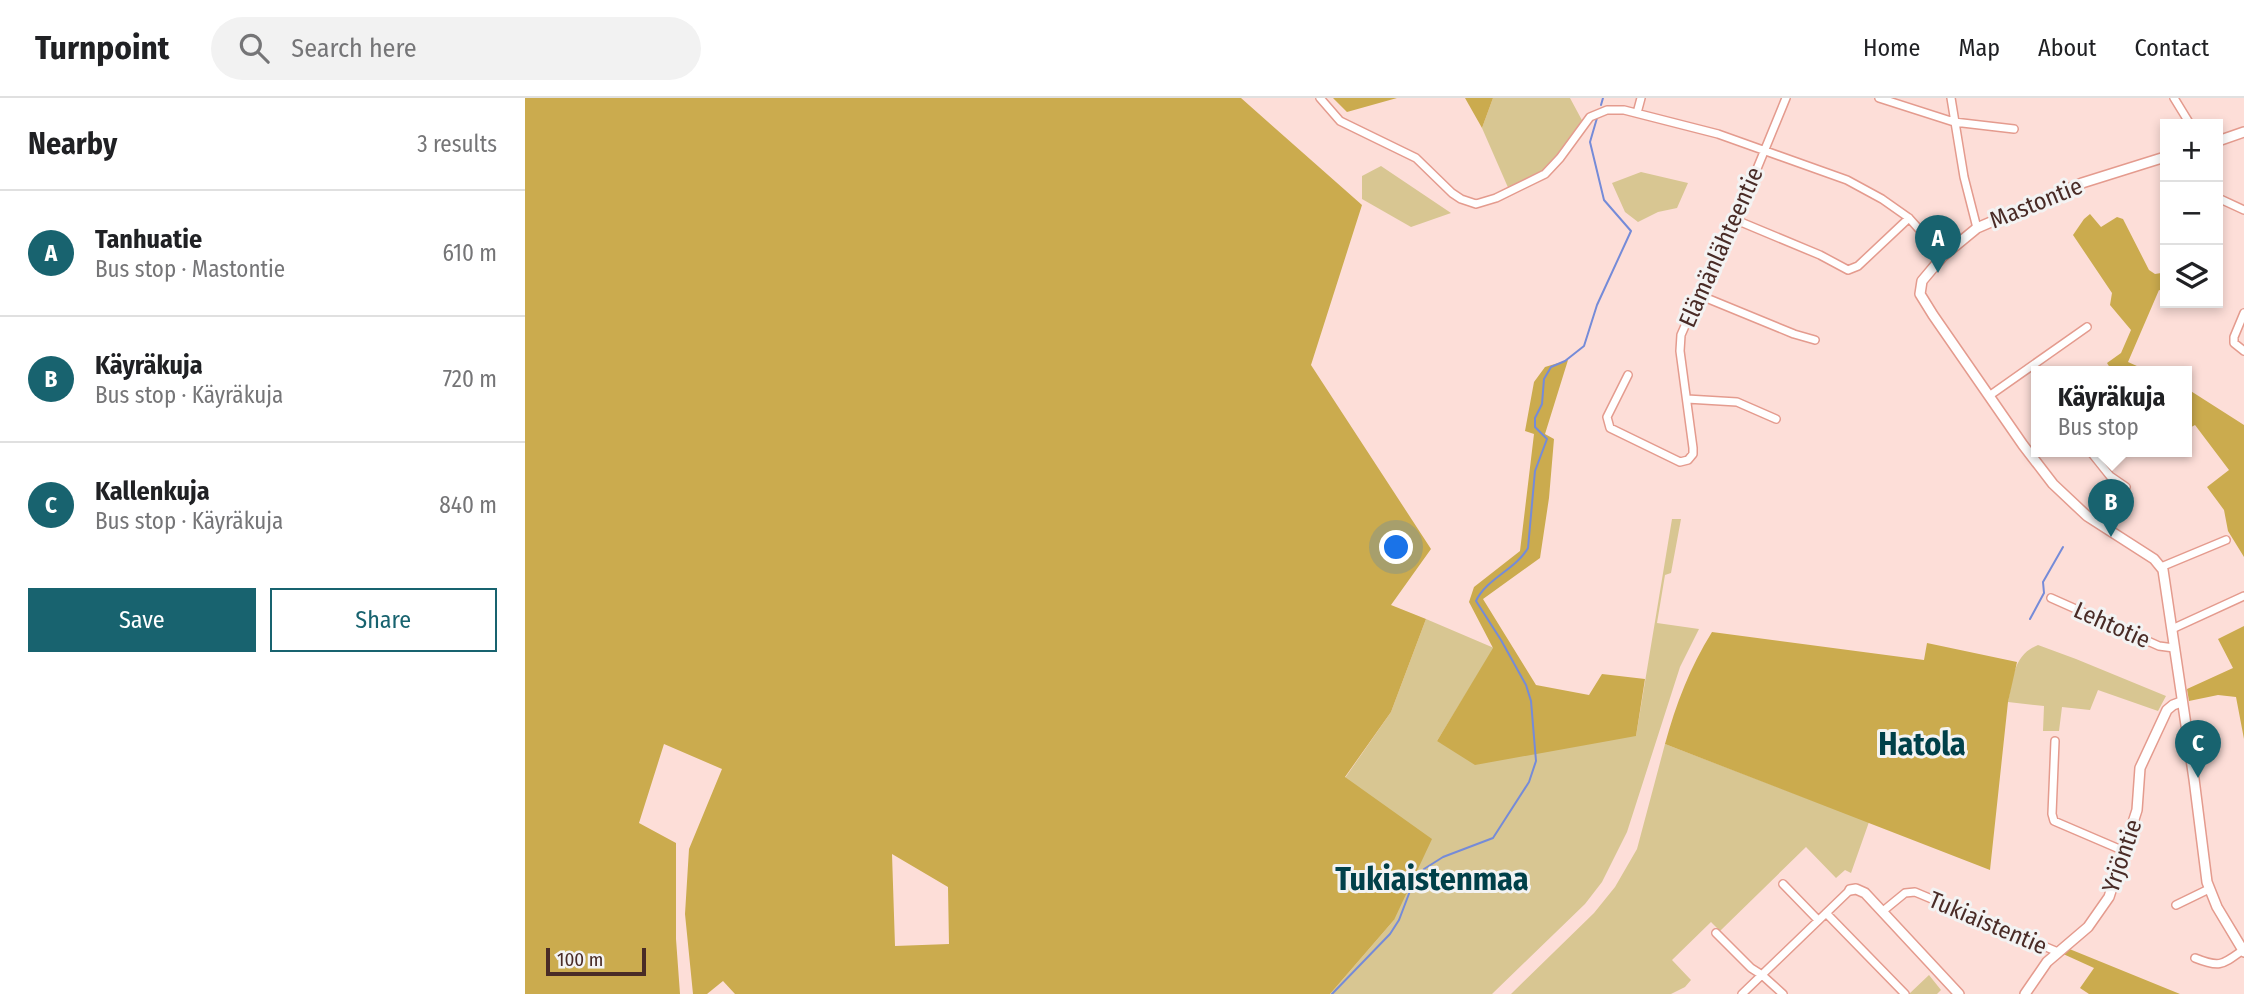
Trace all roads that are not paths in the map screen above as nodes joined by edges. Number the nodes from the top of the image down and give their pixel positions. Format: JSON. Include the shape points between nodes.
{"nodes":[{"id":1,"x":1320,"y":98,"type":"edge"},
{"id":2,"x":1641,"y":98,"type":"edge"},
{"id":3,"x":1786,"y":98,"type":"edge"},
{"id":4,"x":1879,"y":98,"type":"edge"},
{"id":5,"x":1951,"y":98,"type":"edge"},
{"id":6,"x":2173,"y":98,"type":"edge"},
{"id":7,"x":1637,"y":113,"type":"junction"},
{"id":8,"x":2187,"y":119,"type":"edge"},
{"id":9,"x":1954,"y":122,"type":"junction"},
{"id":10,"x":2014,"y":129,"type":"dead end"},
{"id":11,"x":2244,"y":132,"type":"edge"},
{"id":12,"x":2223,"y":139,"type":"edge"},
{"id":13,"x":1764,"y":152,"type":"junction"},
{"id":14,"x":2160,"y":159,"type":"edge"},
{"id":15,"x":2223,"y":200,"type":"edge"},
{"id":16,"x":2244,"y":210,"type":"edge"},
{"id":17,"x":1909,"y":218,"type":"junction"},
{"id":18,"x":1736,"y":220,"type":"junction"},
{"id":19,"x":1977,"y":228,"type":"junction"},
{"id":20,"x":1943,"y":256,"type":"junction"},
{"id":21,"x":1699,"y":295,"type":"junction"},
{"id":22,"x":2244,"y":313,"type":"edge"},
{"id":23,"x":2087,"y":327,"type":"dead end"},
{"id":24,"x":1815,"y":340,"type":"dead end"},
{"id":25,"x":2244,"y":351,"type":"edge"},
{"id":26,"x":2031,"y":366,"type":"edge"},
{"id":27,"x":2032,"y":366,"type":"edge"},
{"id":28,"x":1628,"y":375,"type":"dead end"},
{"id":29,"x":1989,"y":396,"type":"junction"},
{"id":30,"x":1687,"y":399,"type":"junction"},
{"id":31,"x":1776,"y":419,"type":"dead end"},
{"id":32,"x":2031,"y":449,"type":"edge"},
{"id":33,"x":2036,"y":457,"type":"edge"},
{"id":34,"x":2095,"y":457,"type":"edge"},
{"id":35,"x":2126,"y":487,"type":"dead end"},
{"id":36,"x":2226,"y":540,"type":"dead end"},
{"id":37,"x":2161,"y":567,"type":"junction"},
{"id":38,"x":2244,"y":596,"type":"edge"},
{"id":39,"x":2051,"y":598,"type":"dead end"},
{"id":40,"x":2172,"y":629,"type":"junction"},
{"id":41,"x":2174,"y":648,"type":"junction"},
{"id":42,"x":2181,"y":702,"type":"junction"},
{"id":43,"x":2055,"y":741,"type":"dead end"},
{"id":44,"x":2124,"y":851,"type":"junction"},
{"id":45,"x":1783,"y":884,"type":"dead end"},
{"id":46,"x":2209,"y":889,"type":"junction"},
{"id":47,"x":1850,"y":890,"type":"joint"},
{"id":48,"x":2176,"y":905,"type":"dead end"},
{"id":49,"x":1884,"y":911,"type":"junction"},
{"id":50,"x":1826,"y":913,"type":"junction"},
{"id":51,"x":1818,"y":920,"type":"junction"},
{"id":52,"x":1716,"y":933,"type":"dead end"},
{"id":53,"x":2243,"y":951,"type":"edge"},
{"id":54,"x":2058,"y":952,"type":"junction"},
{"id":55,"x":2195,"y":958,"type":"dead end"},
{"id":56,"x":1762,"y":975,"type":"junction"},
{"id":57,"x":1742,"y":994,"type":"edge"},
{"id":58,"x":1783,"y":994,"type":"edge"},
{"id":59,"x":1905,"y":994,"type":"edge"},
{"id":60,"x":1959,"y":994,"type":"edge"},
{"id":61,"x":2025,"y":994,"type":"edge"}],
"edges":[{"from":1,"to":7,"type":"street","via":[[1340,121],[1416,158],[1452,194],[1476,204],[1545,174],[1590,117],[1607,110]]},
{"from":2,"to":7,"type":"street"},
{"from":3,"to":13,"type":"street","name":"Elämänlähteentie"},
{"from":4,"to":9,"type":"street"},
{"from":5,"to":9,"type":"street"},
{"from":6,"to":8,"type":"street"},
{"from":7,"to":13,"type":"street","via":[[1718,134]]},
{"from":9,"to":10,"type":"street"},
{"from":9,"to":19,"type":"street"},
{"from":11,"to":12,"type":"street"},
{"from":13,"to":17,"type":"street","via":[[1847,180]]},
{"from":13,"to":18,"type":"street","name":"Elämänlähteentie"},
{"from":14,"to":19,"type":"street","name":"Mastontie","via":[[2082,183]]},
{"from":15,"to":16,"type":"street"},
{"from":17,"to":18,"type":"street","via":[[1849,270]]},
{"from":17,"to":20,"type":"street"},
{"from":18,"to":21,"type":"street","name":"Elämänlähteentie"},
{"from":19,"to":20,"type":"street","name":"Mastontie"},
{"from":20,"to":29,"type":"street","name":"Mastontie","via":[[1923,278],[1920,290]]},
{"from":21,"to":24,"type":"street"},
{"from":21,"to":30,"type":"street","name":"Elämänlähteentie","via":[[1680,340]]},
{"from":22,"to":25,"type":"street","via":[[2234,337]]},
{"from":23,"to":27,"type":"street"},
{"from":26,"to":29,"type":"street"},
{"from":28,"to":30,"type":"street","name":"Elämänlähteentie","via":[[1608,415],[1609,426],[1682,462],[1693,451]]},
{"from":29,"to":32,"type":"street"},
{"from":30,"to":31,"type":"street","via":[[1737,402]]},
{"from":33,"to":37,"type":"street","via":[[2053,484],[2082,512]]},
{"from":34,"to":35,"type":"street"},
{"from":36,"to":37,"type":"street"},
{"from":37,"to":40,"type":"street"},
{"from":38,"to":40,"type":"street"},
{"from":39,"to":41,"type":"street","name":"Lehtotie","via":[[2159,646]]},
{"from":40,"to":41,"type":"street"},
{"from":41,"to":42,"type":"street"},
{"from":42,"to":44,"type":"street","name":"Yrjöntie","via":[[2167,710],[2140,768],[2137,810]]},
{"from":42,"to":46,"type":"street"},
{"from":43,"to":44,"type":"street","via":[[2054,821]]},
{"from":44,"to":54,"type":"street","name":"Yrjöntie","via":[[2105,904],[2088,928]]},
{"from":45,"to":51,"type":"street"},
{"from":46,"to":48,"type":"street"},
{"from":46,"to":53,"type":"street"},
{"from":47,"to":49,"type":"street","via":[[1863,891]]},
{"from":47,"to":50,"type":"street"},
{"from":49,"to":54,"type":"street","name":"Tukiaistentie","via":[[1905,893],[1915,892]]},
{"from":49,"to":60,"type":"street"},
{"from":50,"to":51,"type":"street"},
{"from":50,"to":59,"type":"street"},
{"from":51,"to":56,"type":"street"},
{"from":52,"to":56,"type":"street"},
{"from":53,"to":55,"type":"street","via":[[2220,965]]},
{"from":54,"to":61,"type":"street","name":"Yrjöntie"},
{"from":56,"to":57,"type":"street"},
{"from":56,"to":58,"type":"street"}]}
